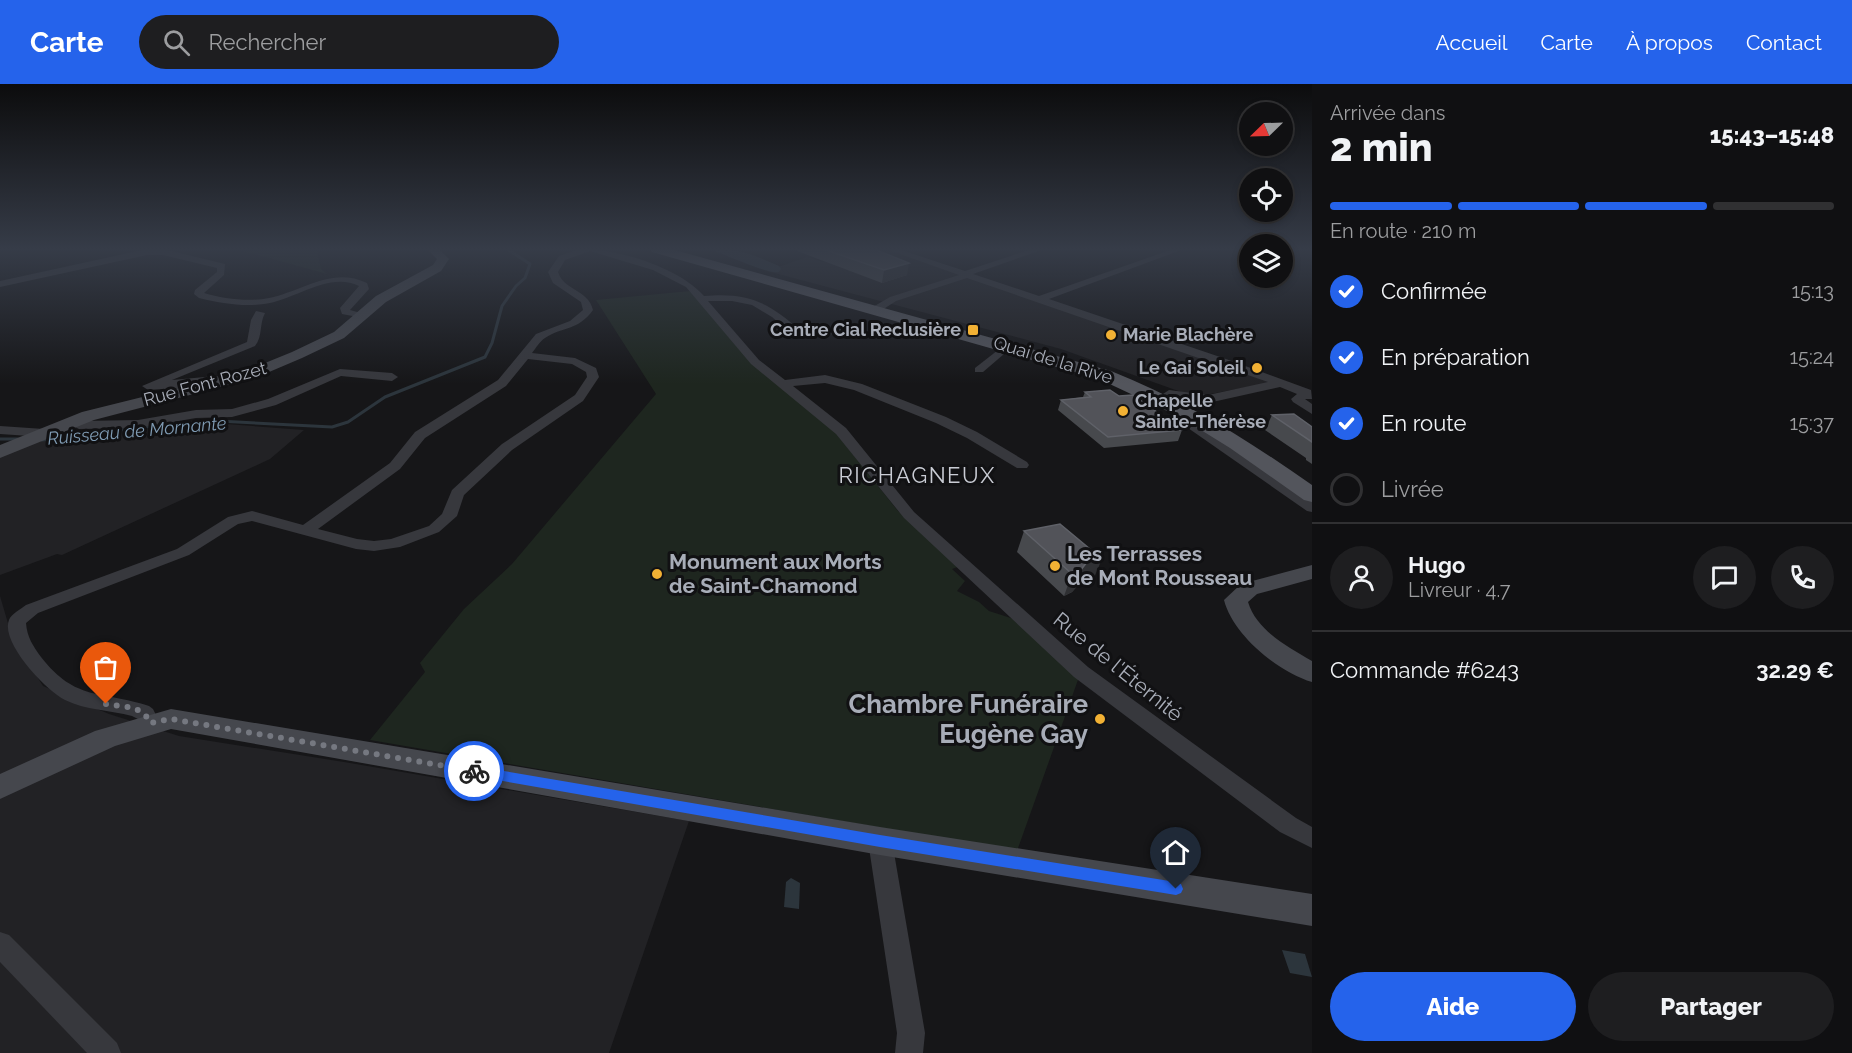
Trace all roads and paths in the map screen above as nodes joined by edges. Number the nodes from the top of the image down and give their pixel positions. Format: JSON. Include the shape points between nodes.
{"nodes":[{"id":1,"x":201,"y":294,"type":"edge"},
{"id":2,"x":287,"y":294,"type":"edge"},
{"id":3,"x":359,"y":294,"type":"edge"},
{"id":4,"x":389,"y":294,"type":"edge"},
{"id":5,"x":575,"y":294,"type":"edge"},
{"id":6,"x":698,"y":294,"type":"edge"},
{"id":7,"x":826,"y":294,"type":"edge"},
{"id":8,"x":828,"y":294,"type":"edge"},
{"id":9,"x":908,"y":294,"type":"edge"},
{"id":10,"x":1026,"y":294,"type":"edge"},
{"id":11,"x":1053,"y":294,"type":"edge"},
{"id":12,"x":702,"y":298,"type":"junction"},
{"id":13,"x":1040,"y":299,"type":"junction"},
{"id":14,"x":877,"y":308,"type":"junction"},
{"id":15,"x":260,"y":313,"type":"dead end"},
{"id":16,"x":363,"y":315,"type":"junction"},
{"id":17,"x":839,"y":332,"type":"dead end"},
{"id":18,"x":1007,"y":346,"type":"junction"},
{"id":19,"x":525,"y":355,"type":"junction"},
{"id":20,"x":979,"y":370,"type":"dead end"},
{"id":21,"x":392,"y":377,"type":"dead end"},
{"id":22,"x":223,"y":382,"type":"junction"},
{"id":23,"x":1281,"y":383,"type":"junction"},
{"id":24,"x":784,"y":384,"type":"junction"},
{"id":25,"x":1310,"y":394,"type":"edge"},
{"id":26,"x":1312,"y":410,"type":"edge"},
{"id":27,"x":1203,"y":413,"type":"junction"},
{"id":28,"x":71,"y":422,"type":"junction"},
{"id":29,"x":0,"y":430,"type":"edge"},
{"id":30,"x":40,"y":434,"type":"junction"},
{"id":31,"x":0,"y":453,"type":"edge"},
{"id":32,"x":1022,"y":465,"type":"dead end"},
{"id":33,"x":1312,"y":485,"type":"edge"},
{"id":34,"x":1312,"y":495,"type":"edge"},
{"id":35,"x":1312,"y":508,"type":"edge"},
{"id":36,"x":306,"y":530,"type":"junction"},
{"id":37,"x":1312,"y":572,"type":"edge"},
{"id":38,"x":1312,"y":673,"type":"edge"},
{"id":39,"x":150,"y":723,"type":"junction"},
{"id":40,"x":0,"y":787,"type":"edge"},
{"id":41,"x":1312,"y":838,"type":"edge"},
{"id":42,"x":880,"y":841,"type":"junction"},
{"id":43,"x":1312,"y":910,"type":"edge"},
{"id":44,"x":0,"y":944,"type":"edge"},
{"id":45,"x":107,"y":1053,"type":"edge"},
{"id":46,"x":909,"y":1053,"type":"edge"}],
"edges":[{"from":1,"to":2,"type":"street","via":[[246,301]]},
{"from":3,"to":16,"type":"street","via":[[345,308],[346,312]]},
{"from":4,"to":16,"type":"main road","name":"Rue Font Rozet"},
{"from":5,"to":19,"type":"street","via":[[586,302],[586,315],[543,333]]},
{"from":6,"to":12,"type":"street","name":"Rue de l'Éternité"},
{"from":7,"to":14,"type":"main road"},
{"from":8,"to":14,"type":"main road"},
{"from":9,"to":14,"type":"street"},
{"from":10,"to":13,"type":"street"},
{"from":11,"to":13,"type":"street"},
{"from":12,"to":17,"type":"street","via":[[729,296],[766,306],[798,334]]},
{"from":12,"to":24,"type":"street","name":"Rue de l'Éternité","via":[[755,362]]},
{"from":13,"to":23,"type":"street"},
{"from":14,"to":18,"type":"main road","name":"Quai de la Rive"},
{"from":14,"to":27,"type":"main road","name":"Quai de la Rive","via":[[1089,364],[1168,394]]},
{"from":15,"to":22,"type":"street","via":[[251,344],[148,386]]},
{"from":16,"to":22,"type":"main road","name":"Rue Font Rozet","via":[[327,342]]},
{"from":18,"to":20,"type":"street"},
{"from":18,"to":34,"type":"main road","name":"Quai de la Rive","via":[[1086,368],[1165,400],[1219,430]]},
{"from":19,"to":36,"type":"street","via":[[502,383],[420,435],[395,466]]},
{"from":19,"to":36,"type":"street","via":[[575,361],[591,370],[593,377],[579,398],[507,447],[456,493],[443,523],[415,538],[374,546]]},
{"from":21,"to":28,"type":"street","via":[[340,372],[277,400],[232,413],[131,424]]},
{"from":22,"to":28,"type":"main road","name":"Rue Font Rozet","via":[[141,400]]},
{"from":23,"to":25,"type":"street"},
{"from":23,"to":27,"type":"street"},
{"from":24,"to":32,"type":"street","via":[[825,379],[858,387],[941,420]]},
{"from":24,"to":41,"type":"street","name":"Rue de l'Éternité","via":[[841,431],[909,515],[1081,672],[1288,825]]},
{"from":25,"to":26,"type":"street","via":[[1297,399]]},
{"from":27,"to":33,"type":"main road","name":"Quai de la Rive"},
{"from":27,"to":35,"type":"street"},
{"from":28,"to":30,"type":"main road","name":"Rue Font Rozet"},
{"from":29,"to":30,"type":"street"},
{"from":30,"to":31,"type":"main road","name":"Rue Font Rozet"},
{"from":36,"to":39,"type":"street","via":[[242,517],[183,552],[24,614],[17,621],[24,647],[62,689],[73,696],[139,710]]},
{"from":37,"to":38,"type":"main road","via":[[1249,589],[1236,600],[1242,620],[1253,632]]},
{"from":39,"to":40,"type":"main road"},
{"from":39,"to":42,"type":"main road","via":[[171,719]]},
{"from":42,"to":43,"type":"main road"},
{"from":42,"to":46,"type":"street","via":[[911,1033]]},
{"from":44,"to":45,"type":"street"}]}
